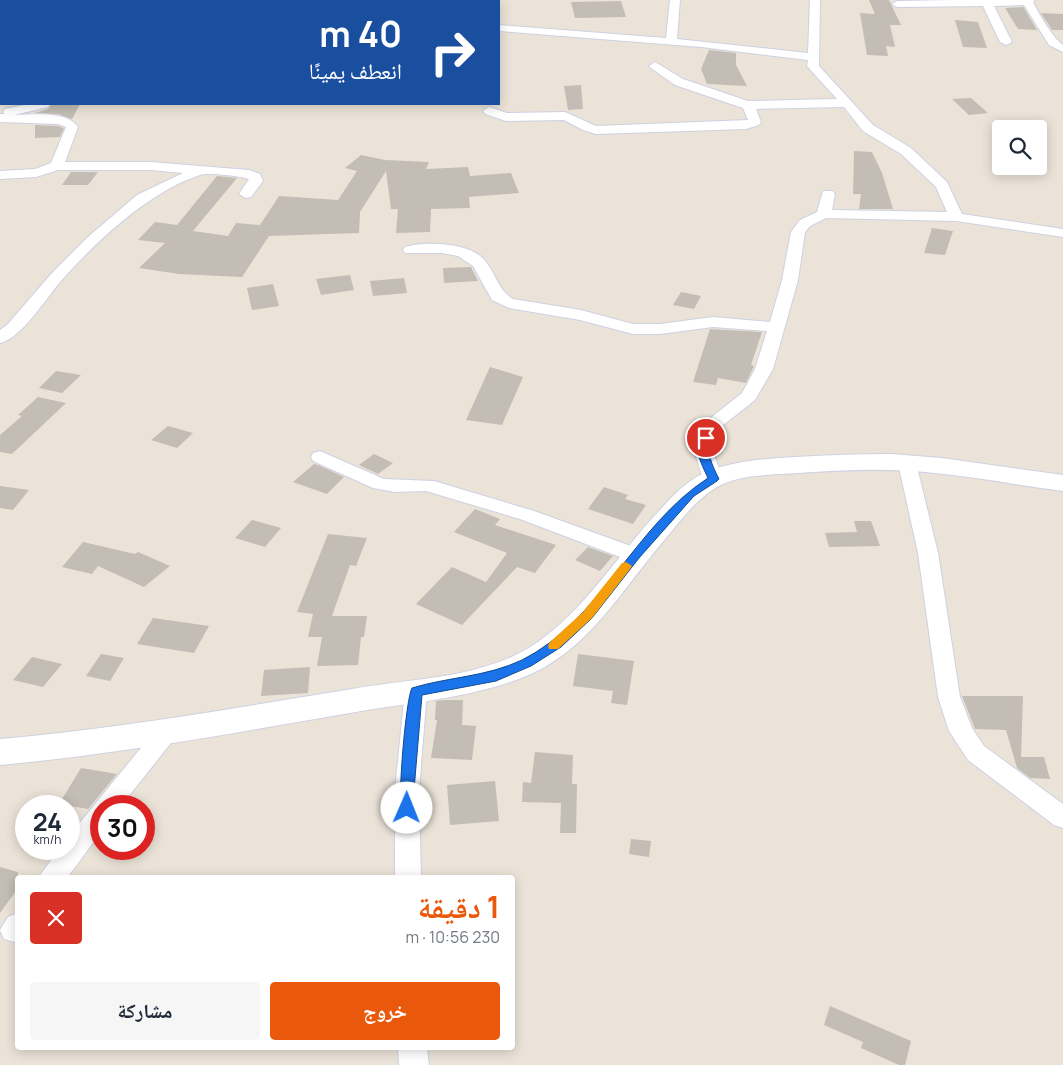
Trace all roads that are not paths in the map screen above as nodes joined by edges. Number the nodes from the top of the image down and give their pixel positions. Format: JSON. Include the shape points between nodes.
{"nodes":[{"id":1,"x":676,"y":0,"type":"edge"},
{"id":2,"x":815,"y":0,"type":"edge"},
{"id":3,"x":1029,"y":1,"type":"edge"},
{"id":4,"x":987,"y":3,"type":"junction"},
{"id":5,"x":897,"y":4,"type":"dead end"},
{"id":6,"x":500,"y":28,"type":"edge"},
{"id":7,"x":671,"y":42,"type":"junction"},
{"id":8,"x":1006,"y":42,"type":"dead end"},
{"id":9,"x":1063,"y":49,"type":"edge"},
{"id":10,"x":814,"y":56,"type":"junction"},
{"id":11,"x":655,"y":66,"type":"dead end"},
{"id":12,"x":847,"y":103,"type":"junction"},
{"id":13,"x":40,"y":105,"type":"edge"},
{"id":14,"x":747,"y":105,"type":"junction"},
{"id":15,"x":489,"y":111,"type":"dead end"},
{"id":16,"x":0,"y":116,"type":"edge"},
{"id":17,"x":57,"y":166,"type":"junction"},
{"id":18,"x":199,"y":170,"type":"junction"},
{"id":19,"x":0,"y":174,"type":"edge"},
{"id":20,"x":246,"y":194,"type":"dead end"},
{"id":21,"x":828,"y":194,"type":"dead end"},
{"id":22,"x":824,"y":214,"type":"junction"},
{"id":23,"x":956,"y":217,"type":"junction"},
{"id":24,"x":1063,"y":233,"type":"edge"},
{"id":25,"x":410,"y":250,"type":"dead end"},
{"id":26,"x":775,"y":327,"type":"junction"},
{"id":27,"x":0,"y":338,"type":"edge"},
{"id":28,"x":320,"y":457,"type":"dead end"},
{"id":29,"x":907,"y":464,"type":"junction"},
{"id":30,"x":714,"y":479,"type":"junction"},
{"id":31,"x":1063,"y":483,"type":"edge"},
{"id":32,"x":635,"y":555,"type":"junction"},
{"id":33,"x":416,"y":691,"type":"junction"},
{"id":34,"x":166,"y":733,"type":"junction"},
{"id":35,"x":0,"y":752,"type":"edge"},
{"id":36,"x":116,"y":795,"type":"edge"},
{"id":37,"x":1063,"y":818,"type":"edge"},
{"id":38,"x":90,"y":828,"type":"edge"},
{"id":39,"x":53,"y":875,"type":"edge"},
{"id":40,"x":408,"y":875,"type":"edge"},
{"id":41,"x":412,"y":1050,"type":"edge"},
{"id":42,"x":414,"y":1065,"type":"edge"}],
"edges":[{"from":1,"to":7,"type":"street"},
{"from":2,"to":10,"type":"street"},
{"from":3,"to":4,"type":"street"},
{"from":3,"to":9,"type":"street","via":[[1048,39]]},
{"from":4,"to":5,"type":"street"},
{"from":4,"to":8,"type":"street"},
{"from":6,"to":7,"type":"street"},
{"from":7,"to":10,"type":"street"},
{"from":10,"to":12,"type":"street","via":[[813,66],[818,74]]},
{"from":11,"to":14,"type":"street","via":[[679,82]]},
{"from":12,"to":14,"type":"street"},
{"from":12,"to":23,"type":"street","via":[[868,128],[906,151],[932,174],[946,190]]},
{"from":13,"to":16,"type":"street"},
{"from":14,"to":15,"type":"street","via":[[755,122],[746,125],[596,130],[566,116],[506,116]]},
{"from":16,"to":17,"type":"street","via":[[69,122],[72,127]]},
{"from":17,"to":18,"type":"street","via":[[151,166]]},
{"from":17,"to":19,"type":"street","via":[[36,173]]},
{"from":18,"to":20,"type":"street","via":[[255,177],[256,181]]},
{"from":18,"to":27,"type":"street","via":[[142,198],[87,246],[13,328]]},
{"from":21,"to":22,"type":"street"},
{"from":22,"to":23,"type":"street"},
{"from":22,"to":26,"type":"street","via":[[805,223],[798,232],[790,280]]},
{"from":23,"to":24,"type":"street"},
{"from":25,"to":26,"type":"street","via":[[462,252],[479,263],[498,297],[509,303],[581,315],[633,329],[713,322]]},
{"from":26,"to":30,"type":"street","via":[[764,369],[748,396],[709,428],[702,447]]},
{"from":28,"to":32,"type":"street","via":[[380,484],[427,485],[527,514]]},
{"from":29,"to":30,"type":"street","via":[[827,463],[751,469]]},
{"from":29,"to":31,"type":"street"},
{"from":29,"to":37,"type":"street","via":[[928,553],[950,697],[961,731],[976,753]]},
{"from":30,"to":32,"type":"street","via":[[690,494]]},
{"from":32,"to":33,"type":"street","via":[[588,615],[556,644],[534,658],[491,678]]},
{"from":33,"to":34,"type":"street"},
{"from":33,"to":40,"type":"street","via":[[407,790]]},
{"from":34,"to":35,"type":"street"},
{"from":34,"to":36,"type":"street"},
{"from":38,"to":39,"type":"street"},
{"from":41,"to":42,"type":"street"}]}
